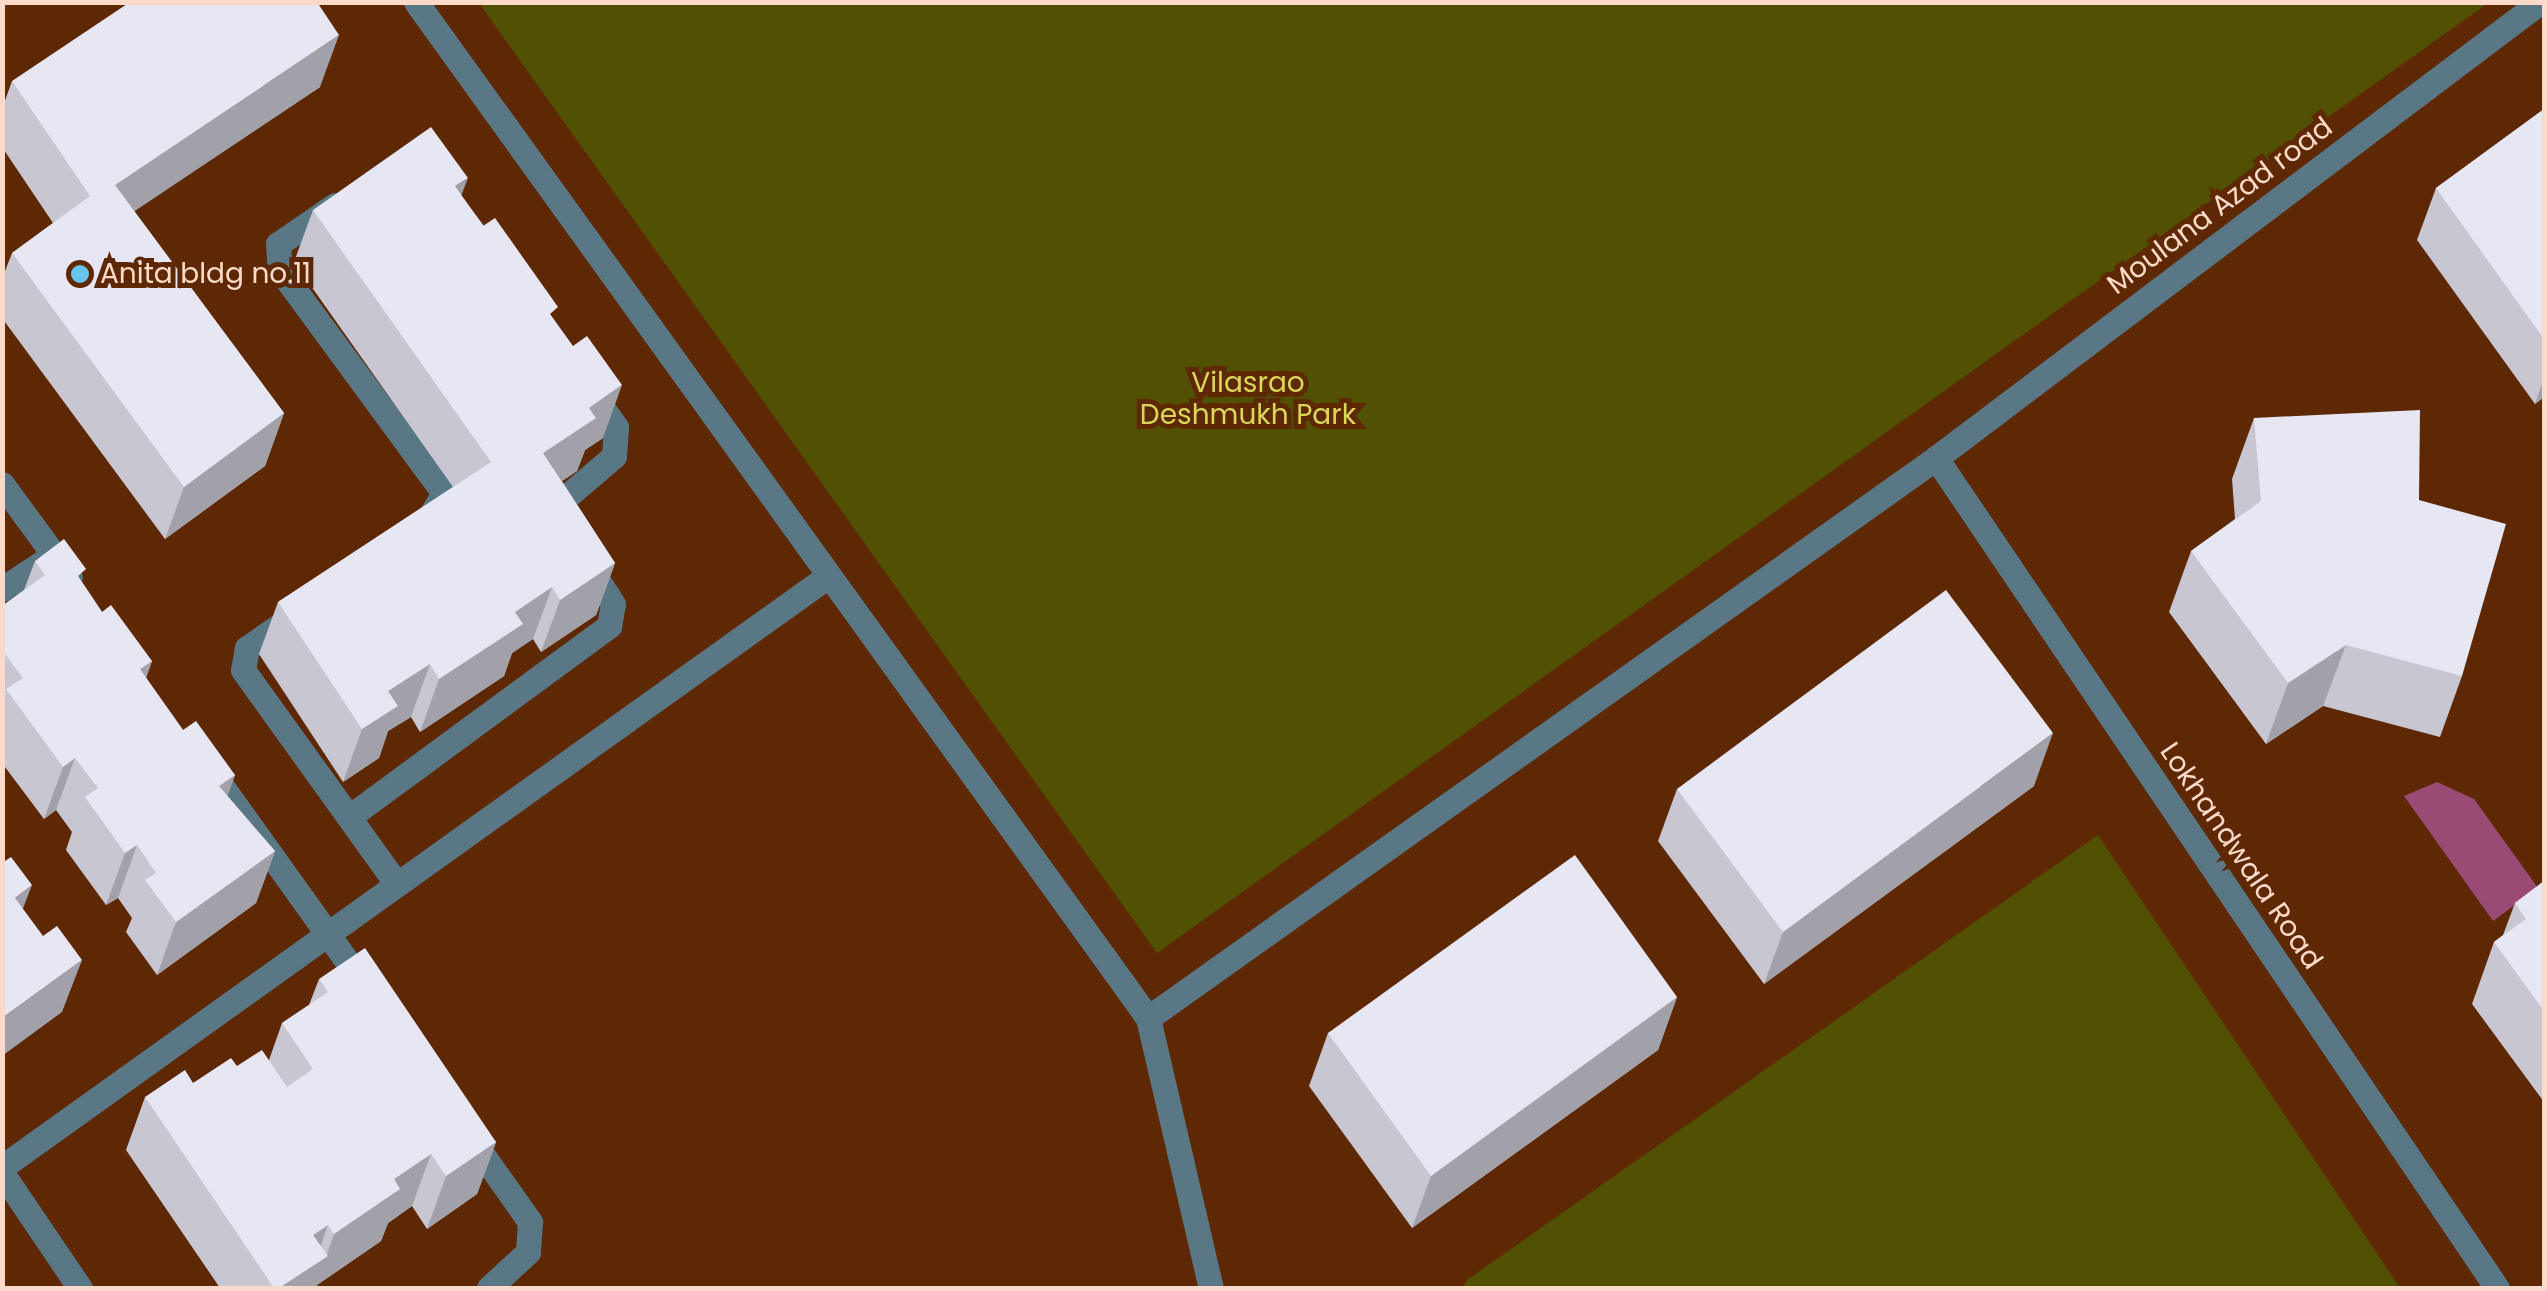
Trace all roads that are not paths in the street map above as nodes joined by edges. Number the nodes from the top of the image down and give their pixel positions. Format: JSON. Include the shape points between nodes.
{"nodes":[{"id":1,"x":416,"y":2,"type":"edge"},
{"id":2,"x":2540,"y":2,"type":"edge"},
{"id":3,"x":354,"y":191,"type":"edge"},
{"id":4,"x":571,"y":366,"type":"edge"},
{"id":5,"x":1936,"y":458,"type":"junction"},
{"id":6,"x":2,"y":484,"type":"edge"},
{"id":7,"x":402,"y":539,"type":"edge"},
{"id":8,"x":54,"y":555,"type":"junction"},
{"id":9,"x":828,"y":576,"type":"junction"},
{"id":10,"x":2,"y":589,"type":"edge"},
{"id":11,"x":88,"y":602,"type":"edge"},
{"id":12,"x":309,"y":604,"type":"edge"},
{"id":13,"x":191,"y":744,"type":"edge"},
{"id":14,"x":349,"y":817,"type":"junction"},
{"id":15,"x":396,"y":883,"type":"junction"},
{"id":16,"x":328,"y":932,"type":"junction"},
{"id":17,"x":383,"y":1012,"type":"edge"},
{"id":18,"x":1148,"y":1018,"type":"junction"},
{"id":19,"x":449,"y":1107,"type":"edge"},
{"id":20,"x":2,"y":1170,"type":"edge"},
{"id":21,"x":80,"y":1288,"type":"edge"},
{"id":22,"x":489,"y":1288,"type":"edge"},
{"id":23,"x":1212,"y":1288,"type":"edge"},
{"id":24,"x":2497,"y":1288,"type":"edge"}],
"edges":[{"from":1,"to":9,"type":"street"},
{"from":2,"to":5,"type":"street","name":"Moulana Azad road"},
{"from":3,"to":7,"type":"street","via":[[278,244],[280,270],[444,494],[433,517]]},
{"from":4,"to":14,"type":"street","via":[[616,427],[614,456],[559,504],[560,520],[612,604],[609,626]]},
{"from":5,"to":18,"type":"street","name":"Moulana Azad road"},
{"from":5,"to":24,"type":"street","name":"Lokhandwala Road"},
{"from":6,"to":8,"type":"street"},
{"from":8,"to":10,"type":"street"},
{"from":8,"to":11,"type":"street"},
{"from":9,"to":15,"type":"street"},
{"from":9,"to":18,"type":"street"},
{"from":12,"to":14,"type":"street","via":[[247,648],[243,670]]},
{"from":13,"to":16,"type":"street"},
{"from":14,"to":15,"type":"street"},
{"from":15,"to":16,"type":"street"},
{"from":16,"to":17,"type":"street"},
{"from":16,"to":20,"type":"street"},
{"from":18,"to":23,"type":"street"},
{"from":19,"to":22,"type":"street","via":[[530,1222],[528,1252]]},
{"from":20,"to":21,"type":"street"}]}
